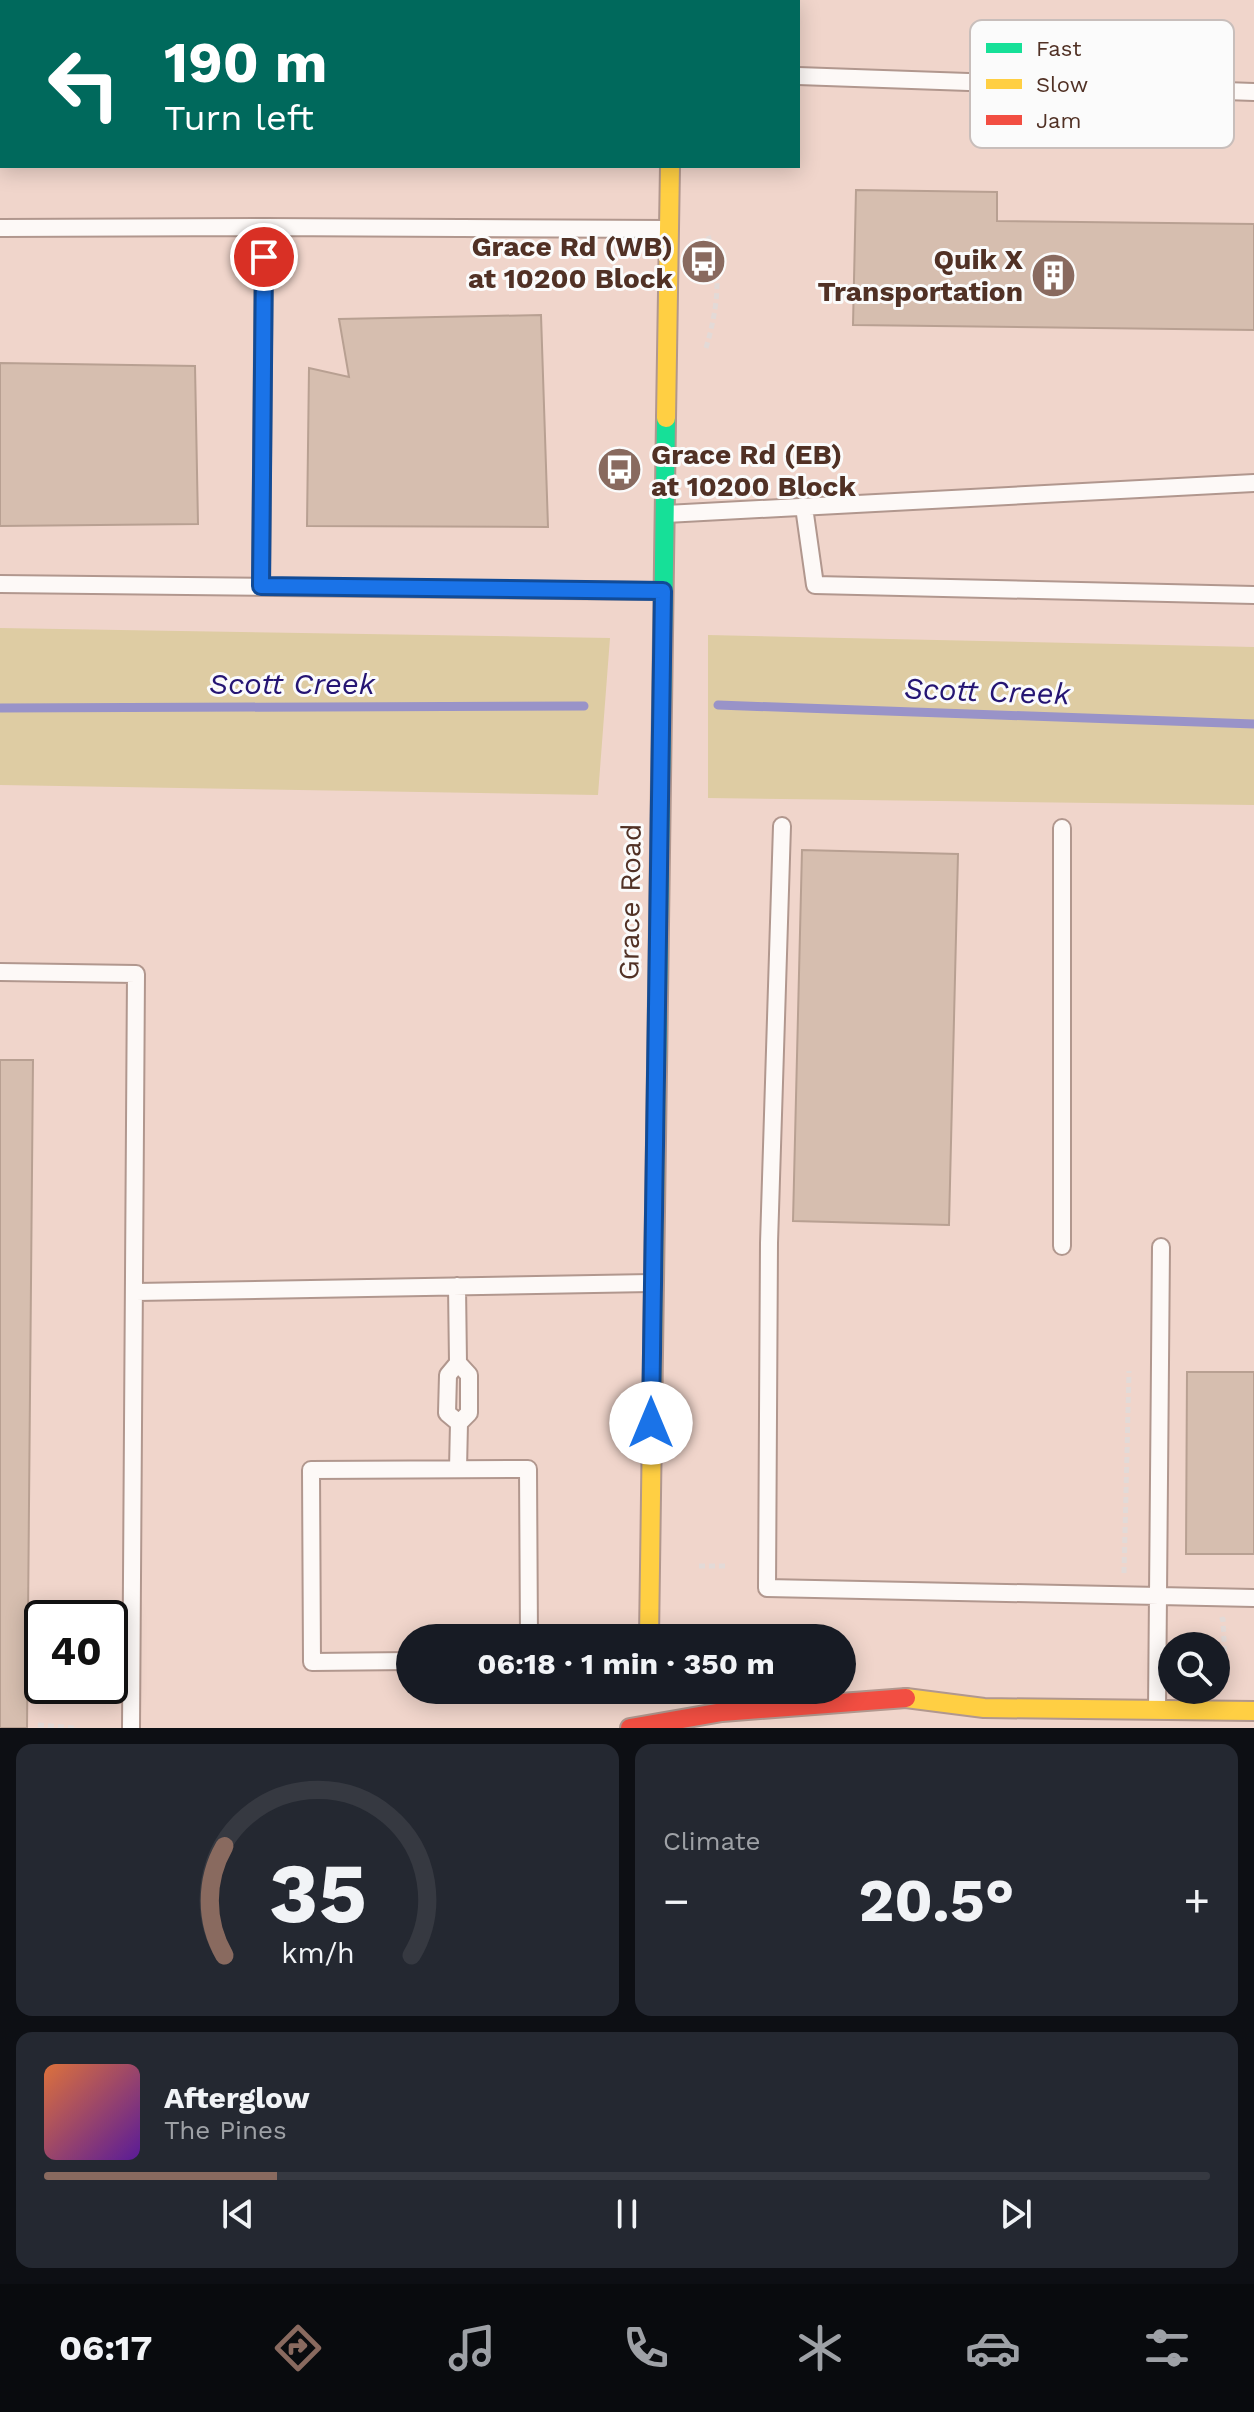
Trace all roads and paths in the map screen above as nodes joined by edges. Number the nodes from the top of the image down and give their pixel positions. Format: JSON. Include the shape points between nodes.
{"nodes":[{"id":1,"x":800,"y":76,"type":"edge"},
{"id":2,"x":970,"y":82,"type":"edge"},
{"id":3,"x":1234,"y":91,"type":"edge"},
{"id":4,"x":1254,"y":92,"type":"edge"},
{"id":5,"x":670,"y":168,"type":"edge"},
{"id":6,"x":264,"y":227,"type":"junction"},
{"id":7,"x":0,"y":228,"type":"edge"},
{"id":8,"x":669,"y":229,"type":"junction"},
{"id":9,"x":708,"y":236,"type":"dead end"},
{"id":10,"x":706,"y":348,"type":"dead end"},
{"id":11,"x":1254,"y":483,"type":"edge"},
{"id":12,"x":804,"y":507,"type":"junction"},
{"id":13,"x":664,"y":514,"type":"junction"},
{"id":14,"x":0,"y":584,"type":"edge"},
{"id":15,"x":261,"y":586,"type":"junction"},
{"id":16,"x":663,"y":591,"type":"junction"},
{"id":17,"x":1254,"y":595,"type":"edge"},
{"id":18,"x":782,"y":826,"type":"dead end"},
{"id":19,"x":1062,"y":828,"type":"dead end"},
{"id":20,"x":0,"y":972,"type":"edge"},
{"id":21,"x":1062,"y":1246,"type":"dead end"},
{"id":22,"x":1161,"y":1247,"type":"dead end"},
{"id":23,"x":653,"y":1283,"type":"junction"},
{"id":24,"x":457,"y":1286,"type":"junction"},
{"id":25,"x":136,"y":1292,"type":"junction"},
{"id":26,"x":1129,"y":1371,"type":"dead end"},
{"id":27,"x":458,"y":1469,"type":"junction"},
{"id":28,"x":699,"y":1566,"type":"dead end"},
{"id":29,"x":729,"y":1566,"type":"dead end"},
{"id":30,"x":1109,"y":1573,"type":"dead end"},
{"id":31,"x":1157,"y":1596,"type":"junction"},
{"id":32,"x":1254,"y":1598,"type":"edge"},
{"id":33,"x":1217,"y":1613,"type":"dead end"},
{"id":34,"x":529,"y":1624,"type":"edge"},
{"id":35,"x":649,"y":1624,"type":"edge"},
{"id":36,"x":1224,"y":1632,"type":"edge"},
{"id":37,"x":396,"y":1661,"type":"edge"},
{"id":38,"x":648,"y":1704,"type":"edge"},
{"id":39,"x":984,"y":1708,"type":"junction"},
{"id":40,"x":1254,"y":1711,"type":"edge"},
{"id":41,"x":928,"y":1719,"type":"dead end"},
{"id":42,"x":1156,"y":1719,"type":"edge"},
{"id":43,"x":38,"y":1725,"type":"dead end"},
{"id":44,"x":642,"y":1727,"type":"edge"},
{"id":45,"x":75,"y":1728,"type":"edge"},
{"id":46,"x":131,"y":1728,"type":"edge"}],
"edges":[{"from":1,"to":2,"type":"lane"},
{"from":3,"to":4,"type":"lane"},
{"from":5,"to":8,"type":"street","name":"Grace Road"},
{"from":6,"to":7,"type":"lane"},
{"from":6,"to":8,"type":"lane"},
{"from":6,"to":15,"type":"lane"},
{"from":8,"to":13,"type":"street","name":"Grace Road"},
{"from":9,"to":10,"type":"path","via":[[717,259],[715,319]]},
{"from":11,"to":12,"type":"lane"},
{"from":12,"to":13,"type":"lane"},
{"from":12,"to":17,"type":"lane","via":[[815,585]]},
{"from":13,"to":16,"type":"street","name":"Grace Road"},
{"from":14,"to":15,"type":"lane"},
{"from":15,"to":16,"type":"lane"},
{"from":16,"to":23,"type":"street","name":"Grace Road"},
{"from":18,"to":31,"type":"lane","via":[[769,1243],[767,1588]]},
{"from":19,"to":21,"type":"lane"},
{"from":20,"to":25,"type":"lane","via":[[136,974]]},
{"from":22,"to":31,"type":"lane"},
{"from":23,"to":24,"type":"lane"},
{"from":23,"to":35,"type":"street","name":"Grace Road"},
{"from":24,"to":25,"type":"lane"},
{"from":24,"to":27,"type":"lane","via":[[458,1363],[448,1375],[447,1413],[459,1423]]},
{"from":25,"to":46,"type":"lane"},
{"from":26,"to":30,"type":"path","via":[[1125,1573]]},
{"from":27,"to":34,"type":"lane","via":[[528,1469]]},
{"from":27,"to":37,"type":"lane","via":[[311,1470],[312,1662]]},
{"from":28,"to":29,"type":"path"},
{"from":31,"to":32,"type":"lane"},
{"from":31,"to":42,"type":"lane"},
{"from":33,"to":36,"type":"path"},
{"from":38,"to":44,"type":"street"},
{"from":39,"to":41,"type":"street"},
{"from":39,"to":42,"type":"street"},
{"from":39,"to":44,"type":"street","via":[[898,1697],[815,1702]]},
{"from":40,"to":42,"type":"street"},
{"from":43,"to":45,"type":"path"}]}
